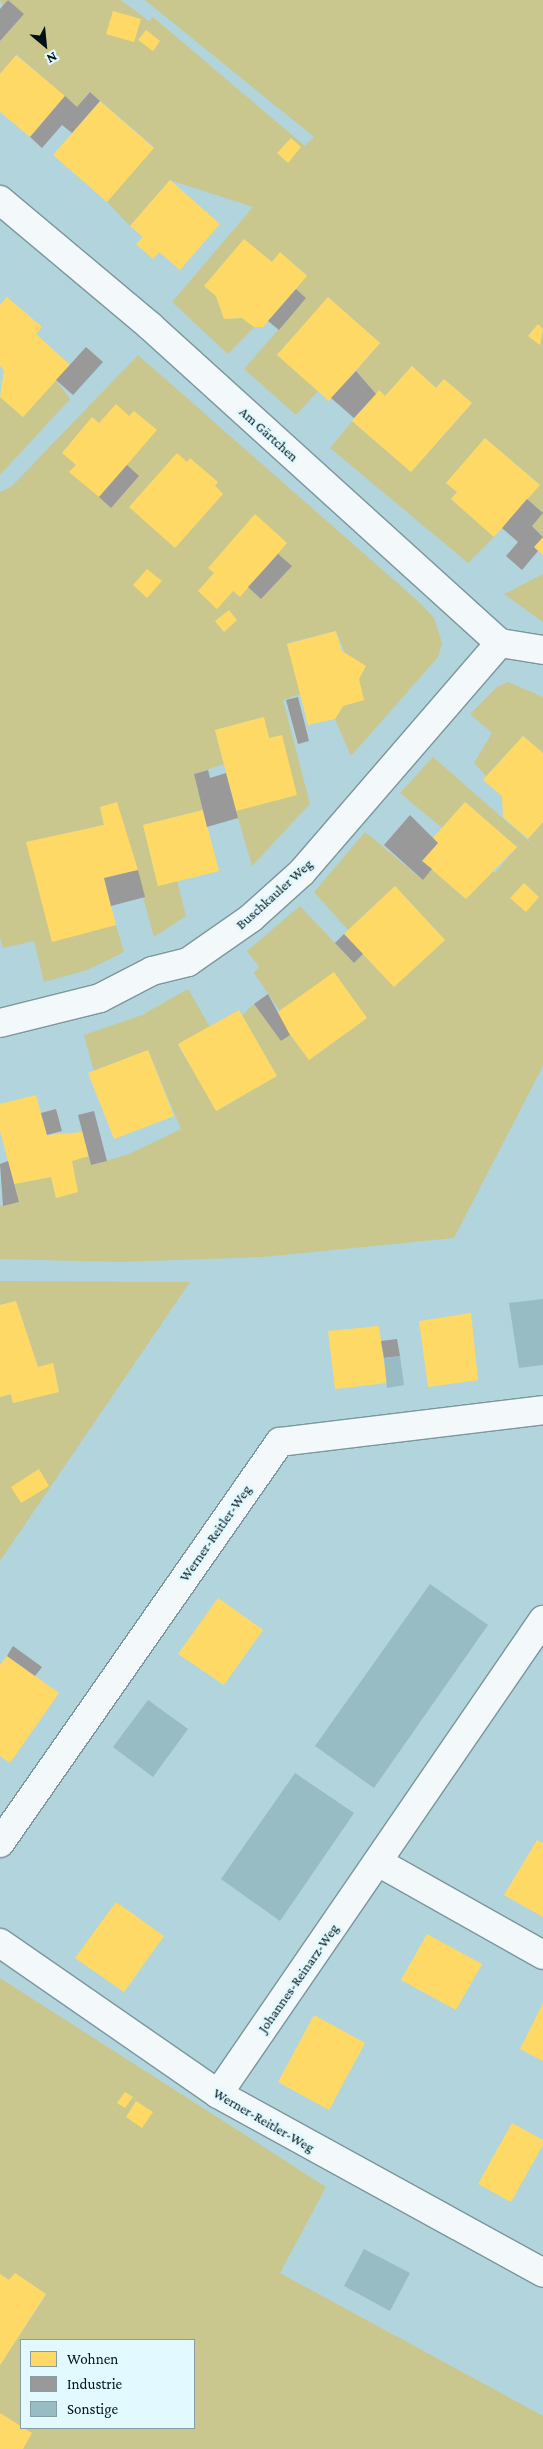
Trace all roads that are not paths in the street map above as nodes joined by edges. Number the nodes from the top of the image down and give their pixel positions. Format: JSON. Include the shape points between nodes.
{"nodes":[{"id":1,"x":0,"y":200,"type":"edge"},
{"id":2,"x":500,"y":643,"type":"junction"},
{"id":3,"x":543,"y":650,"type":"edge"},
{"id":4,"x":0,"y":1023,"type":"edge"},
{"id":5,"x":543,"y":1410,"type":"edge"},
{"id":6,"x":541,"y":1627,"type":"edge"},
{"id":7,"x":0,"y":1844,"type":"edge"},
{"id":8,"x":378,"y":1862,"type":"junction"},
{"id":9,"x":0,"y":1942,"type":"edge"},
{"id":10,"x":543,"y":1954,"type":"edge"},
{"id":11,"x":218,"y":2094,"type":"junction"},
{"id":12,"x":543,"y":2273,"type":"edge"}],
"edges":[{"from":1,"to":2,"type":"street","name":"Am Gärtchen","via":[[150,326]]},
{"from":2,"to":3,"type":"street"},
{"from":2,"to":4,"type":"street","name":"Buschkauler Weg","via":[[302,872],[251,918],[188,962],[152,971],[100,998]]},
{"from":5,"to":7,"type":"street","name":"Werner-Reitler-Weg","via":[[280,1442]]},
{"from":6,"to":8,"type":"street","name":"Johannes-Reinarz-Weg"},
{"from":8,"to":10,"type":"street"},
{"from":8,"to":11,"type":"street","name":"Johannes-Reinarz-Weg"},
{"from":9,"to":11,"type":"street","name":"Werner-Reitler-Weg"},
{"from":11,"to":12,"type":"street","name":"Werner-Reitler-Weg"}]}
